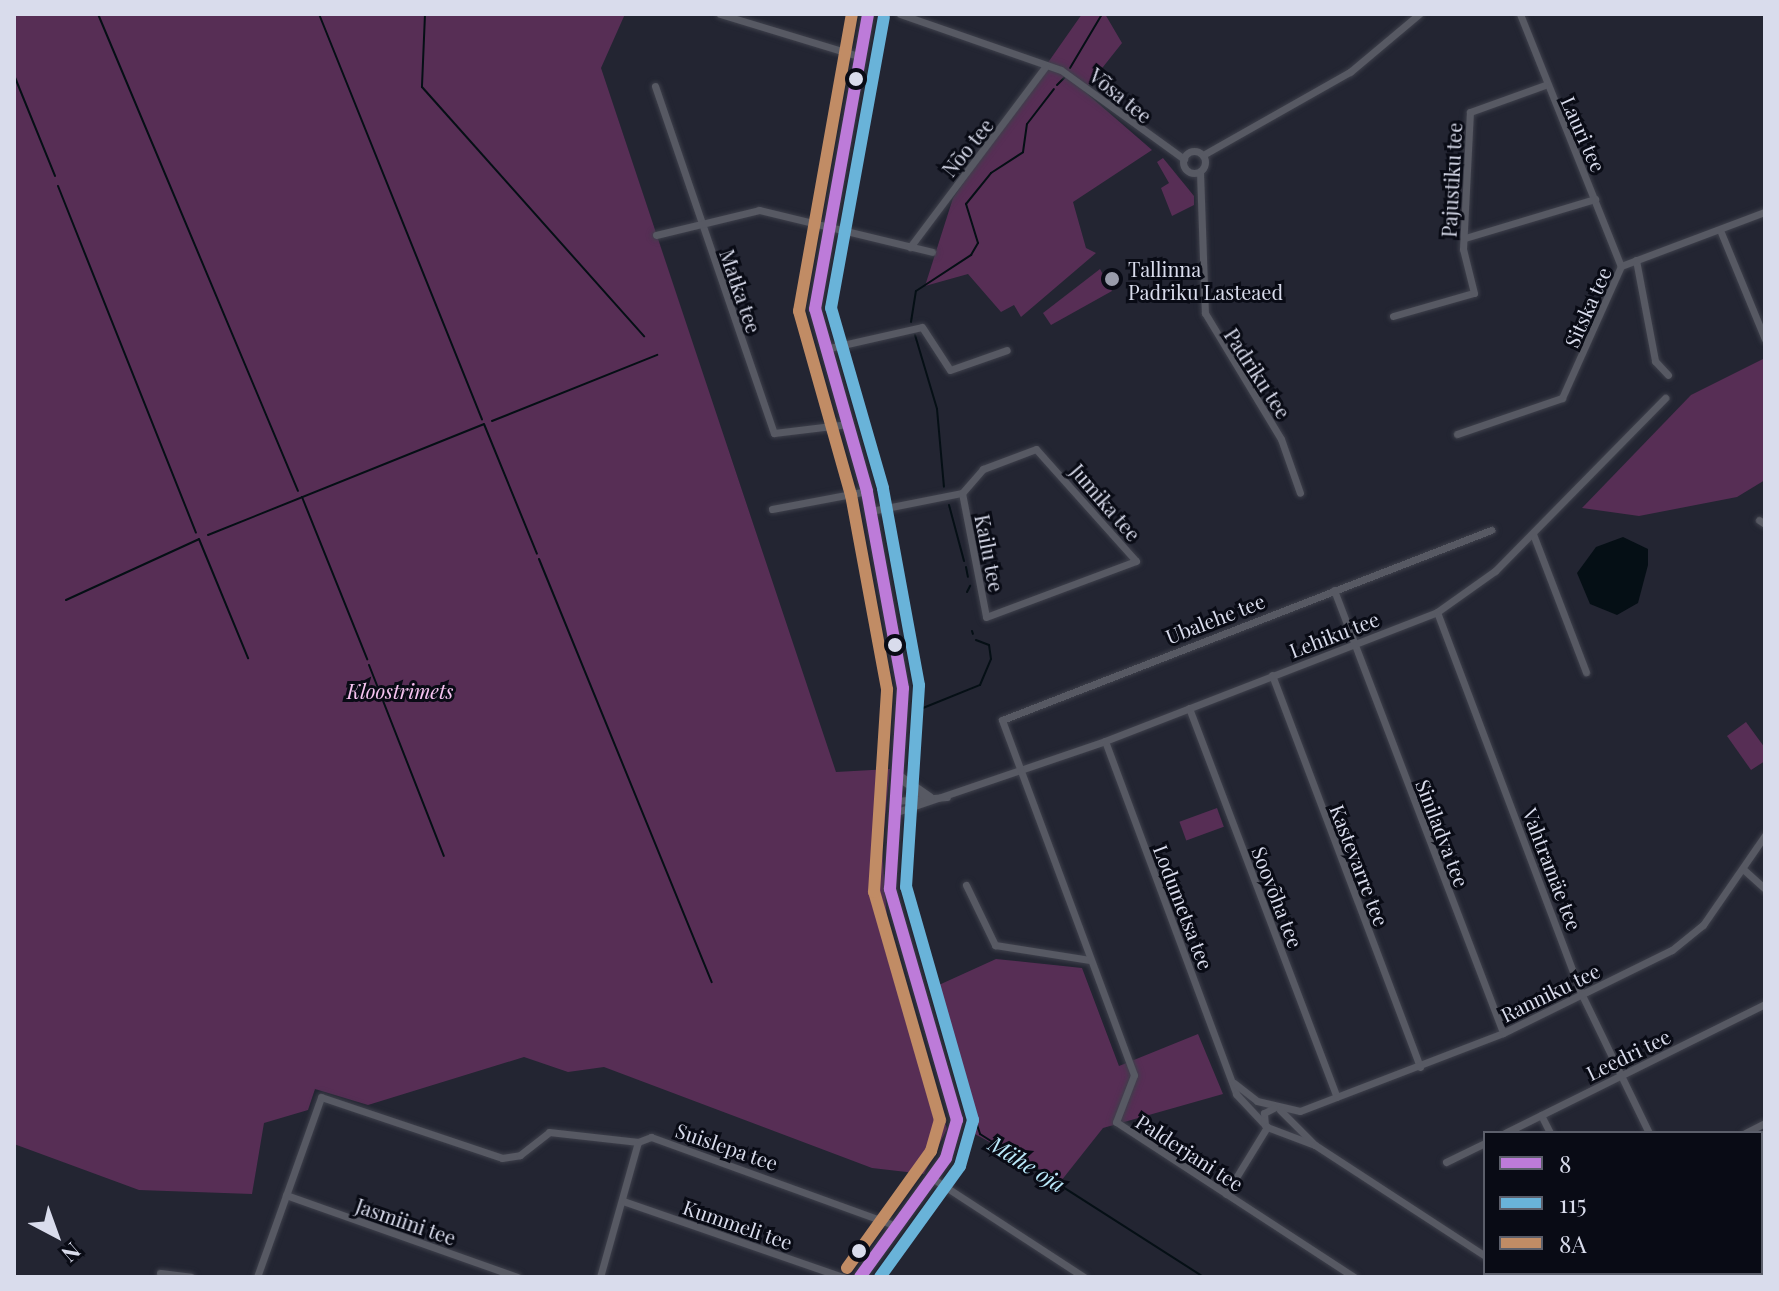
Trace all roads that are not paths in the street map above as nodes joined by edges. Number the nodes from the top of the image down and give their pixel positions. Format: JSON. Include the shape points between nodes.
{"nodes":[{"id":1,"x":720,"y":14,"type":"edge"},
{"id":2,"x":868,"y":14,"type":"edge"},
{"id":3,"x":900,"y":14,"type":"edge"},
{"id":4,"x":1419,"y":14,"type":"edge"},
{"id":5,"x":1520,"y":14,"type":"edge"},
{"id":6,"x":858,"y":56,"type":"junction"},
{"id":7,"x":1046,"y":66,"type":"junction"},
{"id":8,"x":1545,"y":85,"type":"junction"},
{"id":9,"x":655,"y":86,"type":"dead end"},
{"id":10,"x":1203,"y":155,"type":"junction"},
{"id":11,"x":1184,"y":159,"type":"junction"},
{"id":12,"x":1200,"y":172,"type":"junction"},
{"id":13,"x":1595,"y":199,"type":"junction"},
{"id":14,"x":1765,"y":212,"type":"edge"},
{"id":15,"x":700,"y":220,"type":"junction"},
{"id":16,"x":827,"y":225,"type":"junction"},
{"id":17,"x":1720,"y":230,"type":"junction"},
{"id":18,"x":656,"y":235,"type":"dead end"},
{"id":19,"x":1465,"y":238,"type":"junction"},
{"id":20,"x":910,"y":247,"type":"junction"},
{"id":21,"x":932,"y":252,"type":"dead end"},
{"id":22,"x":1636,"y":260,"type":"junction"},
{"id":23,"x":1621,"y":266,"type":"junction"},
{"id":24,"x":1393,"y":316,"type":"dead end"},
{"id":25,"x":1765,"y":339,"type":"edge"},
{"id":26,"x":823,"y":350,"type":"junction"},
{"id":27,"x":1007,"y":350,"type":"dead end"},
{"id":28,"x":1668,"y":375,"type":"dead end"},
{"id":29,"x":1665,"y":398,"type":"dead end"},
{"id":30,"x":848,"y":424,"type":"junction"},
{"id":31,"x":1457,"y":434,"type":"dead end"},
{"id":32,"x":867,"y":491,"type":"junction"},
{"id":33,"x":962,"y":493,"type":"junction"},
{"id":34,"x":1300,"y":493,"type":"dead end"},
{"id":35,"x":772,"y":509,"type":"dead end"},
{"id":36,"x":871,"y":511,"type":"junction"},
{"id":37,"x":1491,"y":530,"type":"dead end"},
{"id":38,"x":1533,"y":534,"type":"junction"},
{"id":39,"x":1334,"y":590,"type":"junction"},
{"id":40,"x":1437,"y":612,"type":"junction"},
{"id":41,"x":986,"y":617,"type":"joint"},
{"id":42,"x":1355,"y":643,"type":"junction"},
{"id":43,"x":1586,"y":672,"type":"dead end"},
{"id":44,"x":1272,"y":675,"type":"junction"},
{"id":45,"x":1189,"y":708,"type":"junction"},
{"id":46,"x":1105,"y":741,"type":"junction"},
{"id":47,"x":1019,"y":771,"type":"junction"},
{"id":48,"x":898,"y":776,"type":"junction"},
{"id":49,"x":949,"y":797,"type":"junction"},
{"id":50,"x":930,"y":798,"type":"junction"},
{"id":51,"x":895,"y":801,"type":"junction"},
{"id":52,"x":894,"y":813,"type":"junction"},
{"id":53,"x":1765,"y":835,"type":"edge"},
{"id":54,"x":1743,"y":869,"type":"junction"},
{"id":55,"x":966,"y":885,"type":"dead end"},
{"id":56,"x":1765,"y":889,"type":"edge"},
{"id":57,"x":1090,"y":960,"type":"junction"},
{"id":58,"x":1582,"y":995,"type":"junction"},
{"id":59,"x":1765,"y":1004,"type":"edge"},
{"id":60,"x":1503,"y":1033,"type":"junction"},
{"id":61,"x":1420,"y":1067,"type":"junction"},
{"id":62,"x":1621,"y":1076,"type":"junction"},
{"id":63,"x":1234,"y":1083,"type":"junction"},
{"id":64,"x":1337,"y":1097,"type":"junction"},
{"id":65,"x":1299,"y":1112,"type":"junction"},
{"id":66,"x":1280,"y":1113,"type":"junction"},
{"id":67,"x":1541,"y":1115,"type":"junction"},
{"id":68,"x":1269,"y":1127,"type":"junction"},
{"id":69,"x":1296,"y":1130,"type":"junction"},
{"id":70,"x":1509,"y":1131,"type":"edge"},
{"id":71,"x":1549,"y":1131,"type":"edge"},
{"id":72,"x":1648,"y":1131,"type":"edge"},
{"id":73,"x":638,"y":1142,"type":"junction"},
{"id":74,"x":1483,"y":1144,"type":"edge"},
{"id":75,"x":1315,"y":1145,"type":"junction"},
{"id":76,"x":1446,"y":1162,"type":"dead end"},
{"id":77,"x":932,"y":1178,"type":"junction"},
{"id":78,"x":1226,"y":1194,"type":"junction"},
{"id":79,"x":286,"y":1195,"type":"junction"},
{"id":80,"x":623,"y":1201,"type":"junction"},
{"id":81,"x":897,"y":1226,"type":"junction"},
{"id":82,"x":1483,"y":1255,"type":"edge"},
{"id":83,"x":160,"y":1273,"type":"dead end"},
{"id":84,"x":191,"y":1277,"type":"edge"},
{"id":85,"x":257,"y":1277,"type":"edge"},
{"id":86,"x":517,"y":1277,"type":"edge"},
{"id":87,"x":600,"y":1277,"type":"edge"},
{"id":88,"x":843,"y":1277,"type":"edge"},
{"id":89,"x":860,"y":1277,"type":"edge"},
{"id":90,"x":1084,"y":1277,"type":"edge"},
{"id":91,"x":1354,"y":1277,"type":"edge"}],
"edges":[{"from":1,"to":6,"type":"street"},
{"from":2,"to":6,"type":"main road"},
{"from":3,"to":7,"type":"street","name":"Võsa tee"},
{"from":4,"to":10,"type":"street","via":[[1350,72]]},
{"from":5,"to":8,"type":"street","name":"Lauri tee"},
{"from":6,"to":16,"type":"main road","via":[[850,134]]},
{"from":7,"to":11,"type":"street","name":"Võsa tee","via":[[1082,81],[1163,150]]},
{"from":7,"to":20,"type":"street","name":"Nõo tee"},
{"from":8,"to":13,"type":"street","name":"Lauri tee"},
{"from":8,"to":19,"type":"street","name":"Pajustiku tee","via":[[1470,112]]},
{"from":9,"to":15,"type":"street","name":"Matka tee"},
{"from":10,"to":11,"type":"street","via":[[1193,151]]},
{"from":10,"to":12,"type":"street","name":"Padriku tee"},
{"from":11,"to":12,"type":"street","name":"Võsa tee","via":[[1187,171]]},
{"from":12,"to":34,"type":"street","name":"Padriku tee","via":[[1205,313],[1281,439]]},
{"from":13,"to":19,"type":"street"},
{"from":13,"to":23,"type":"street","name":"Lauri tee"},
{"from":14,"to":17,"type":"street","name":"Sitska tee"},
{"from":15,"to":16,"type":"street","via":[[759,210]]},
{"from":15,"to":18,"type":"street"},
{"from":15,"to":30,"type":"street","name":"Matka tee","via":[[774,433]]},
{"from":16,"to":20,"type":"street"},
{"from":16,"to":26,"type":"main road","via":[[815,283]]},
{"from":17,"to":22,"type":"street","name":"Sitska tee"},
{"from":17,"to":25,"type":"street"},
{"from":19,"to":24,"type":"street","name":"Pajustiku tee","via":[[1474,293]]},
{"from":20,"to":21,"type":"street"},
{"from":22,"to":23,"type":"street","name":"Sitska tee"},
{"from":22,"to":28,"type":"street","via":[[1655,361]]},
{"from":23,"to":31,"type":"street","name":"Sitska tee","via":[[1562,398]]},
{"from":26,"to":27,"type":"street","via":[[922,327],[950,370]]},
{"from":26,"to":30,"type":"main road"},
{"from":29,"to":38,"type":"street","name":"Lehiku tee"},
{"from":30,"to":32,"type":"main road"},
{"from":32,"to":35,"type":"street"},
{"from":32,"to":36,"type":"main road"},
{"from":33,"to":36,"type":"street","name":"Kailu tee"},
{"from":33,"to":41,"type":"street","name":"Kailu tee"},
{"from":33,"to":41,"type":"street","name":"Jumika tee","via":[[983,469],[1036,449],[1136,561]]},
{"from":36,"to":48,"type":"main road","via":[[903,688]]},
{"from":37,"to":39,"type":"street","name":"Ubalehe tee"},
{"from":38,"to":40,"type":"street","name":"Lehiku tee","via":[[1478,586]]},
{"from":38,"to":43,"type":"street"},
{"from":39,"to":42,"type":"street"},
{"from":39,"to":47,"type":"street","name":"Ubalehe tee","via":[[1009,713],[1003,730]]},
{"from":40,"to":42,"type":"street","name":"Lehiku tee"},
{"from":40,"to":58,"type":"street","name":"Vahtramäe tee"},
{"from":42,"to":44,"type":"street","name":"Lehiku tee"},
{"from":42,"to":60,"type":"street","name":"Siniladva tee"},
{"from":44,"to":45,"type":"street","name":"Lehiku tee"},
{"from":44,"to":61,"type":"street","name":"Kastevarre tee"},
{"from":45,"to":46,"type":"street","name":"Lehiku tee"},
{"from":45,"to":64,"type":"street","name":"Soovõha tee"},
{"from":46,"to":47,"type":"street","name":"Lehiku tee"},
{"from":46,"to":63,"type":"street","name":"Lodumetsa tee"},
{"from":47,"to":49,"type":"street","name":"Lehiku tee"},
{"from":47,"to":57,"type":"street","name":"Palderjani tee"},
{"from":48,"to":50,"type":"main road"},
{"from":48,"to":51,"type":"main road"},
{"from":49,"to":50,"type":"street","name":"Lehiku tee"},
{"from":49,"to":52,"type":"street","name":"Lehiku tee"},
{"from":50,"to":51,"type":"street","name":"Lehiku tee"},
{"from":51,"to":52,"type":"main road"},
{"from":52,"to":77,"type":"main road","via":[[895,917],[956,1108],[953,1146]]},
{"from":53,"to":54,"type":"street","name":"Ranniku tee"},
{"from":54,"to":56,"type":"street"},
{"from":54,"to":58,"type":"street","name":"Ranniku tee","via":[[1703,925],[1672,950]]},
{"from":55,"to":57,"type":"street","via":[[995,945]]},
{"from":57,"to":78,"type":"street","name":"Palderjani tee","via":[[1134,1075],[1116,1122]]},
{"from":58,"to":60,"type":"street","name":"Ranniku tee"},
{"from":58,"to":62,"type":"street","name":"Vahtramäe tee"},
{"from":59,"to":62,"type":"street","name":"Leedri tee"},
{"from":60,"to":61,"type":"street","name":"Ranniku tee"},
{"from":61,"to":64,"type":"street","name":"Ranniku tee"},
{"from":62,"to":67,"type":"street","name":"Leedri tee"},
{"from":62,"to":72,"type":"street","name":"Vahtramäe tee"},
{"from":63,"to":66,"type":"street"},
{"from":63,"to":68,"type":"street","name":"Lodumetsa tee"},
{"from":64,"to":65,"type":"street","name":"Ranniku tee"},
{"from":65,"to":66,"type":"street","name":"Ranniku tee"},
{"from":65,"to":69,"type":"street"},
{"from":66,"to":68,"type":"street"},
{"from":66,"to":68,"type":"street","via":[[1264,1113]]},
{"from":66,"to":69,"type":"street"},
{"from":67,"to":70,"type":"street","name":"Leedri tee"},
{"from":67,"to":71,"type":"street"},
{"from":68,"to":75,"type":"street"},
{"from":68,"to":78,"type":"street"},
{"from":69,"to":75,"type":"street"},
{"from":73,"to":79,"type":"street","name":"Suislepa tee","via":[[549,1132],[520,1155],[502,1158],[321,1097]]},
{"from":73,"to":80,"type":"street"},
{"from":73,"to":81,"type":"street","name":"Suislepa tee","via":[[651,1137]]},
{"from":74,"to":76,"type":"street"},
{"from":75,"to":82,"type":"street"},
{"from":77,"to":81,"type":"main road"},
{"from":77,"to":90,"type":"street"},
{"from":78,"to":91,"type":"street","name":"Palderjani tee"},
{"from":79,"to":85,"type":"street"},
{"from":79,"to":86,"type":"street","name":"Jasmiini tee"},
{"from":80,"to":87,"type":"street"},
{"from":80,"to":88,"type":"street","name":"Kummeli tee"},
{"from":81,"to":89,"type":"main road"},
{"from":83,"to":84,"type":"street"}]}
